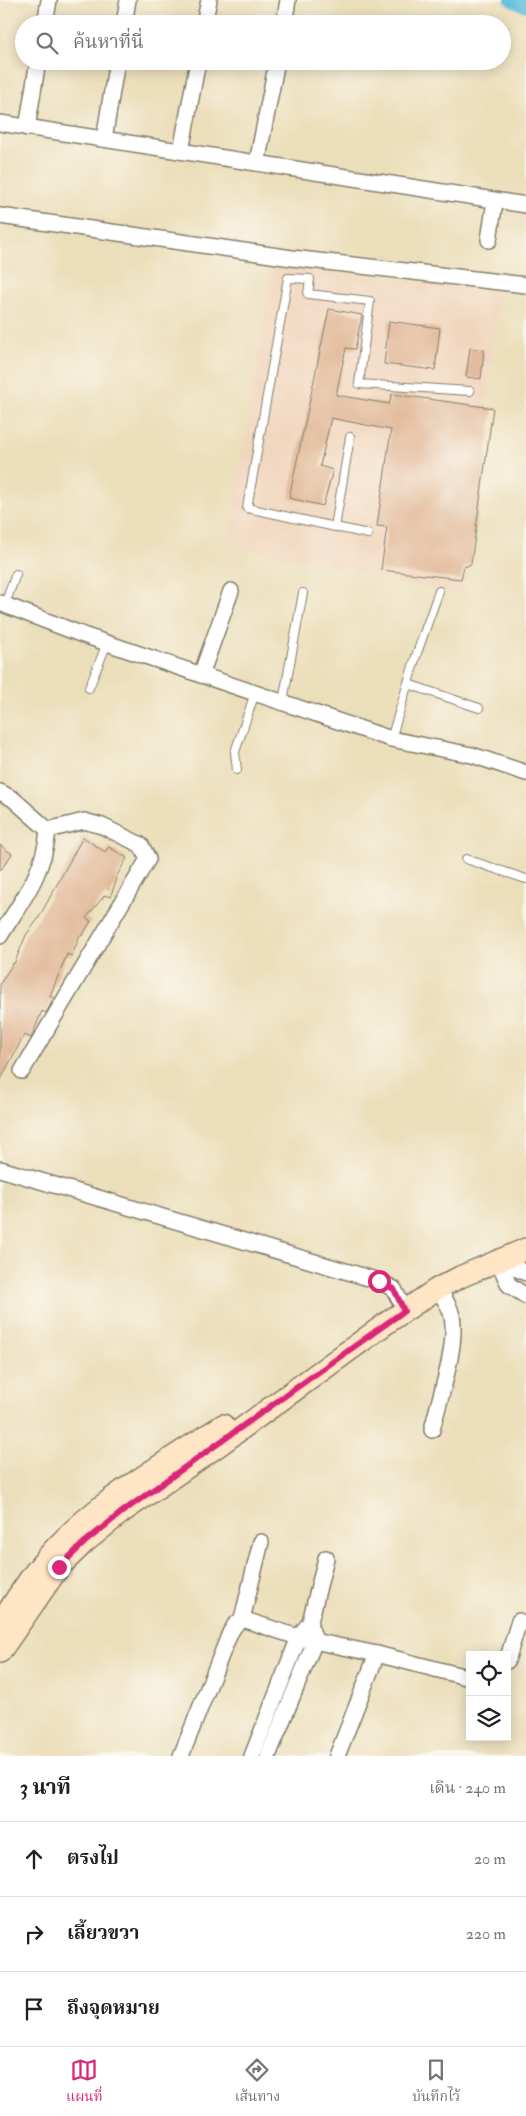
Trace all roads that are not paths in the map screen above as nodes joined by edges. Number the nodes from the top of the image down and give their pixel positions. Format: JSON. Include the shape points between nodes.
{"nodes":[{"id":1,"x":49,"y":0,"type":"edge"},
{"id":2,"x":128,"y":0,"type":"edge"},
{"id":3,"x":208,"y":0,"type":"edge"},
{"id":4,"x":288,"y":0,"type":"edge"},
{"id":5,"x":46,"y":15,"type":"edge"},
{"id":6,"x":126,"y":15,"type":"edge"},
{"id":7,"x":206,"y":15,"type":"edge"},
{"id":8,"x":286,"y":15,"type":"edge"},
{"id":9,"x":37,"y":70,"type":"edge"},
{"id":10,"x":116,"y":70,"type":"edge"},
{"id":11,"x":196,"y":70,"type":"edge"},
{"id":12,"x":274,"y":70,"type":"edge"},
{"id":13,"x":0,"y":123,"type":"edge"},
{"id":14,"x":27,"y":128,"type":"junction"},
{"id":15,"x":104,"y":139,"type":"junction"},
{"id":16,"x":181,"y":151,"type":"junction"},
{"id":17,"x":257,"y":163,"type":"junction"},
{"id":18,"x":495,"y":201,"type":"junction"},
{"id":19,"x":526,"y":205,"type":"edge"},
{"id":20,"x":0,"y":216,"type":"edge"},
{"id":21,"x":489,"y":240,"type":"dead end"},
{"id":22,"x":308,"y":260,"type":"junction"},
{"id":23,"x":305,"y":278,"type":"junction"},
{"id":24,"x":526,"y":285,"type":"edge"},
{"id":25,"x":470,"y":391,"type":"dead end"},
{"id":26,"x":350,"y":437,"type":"dead end"},
{"id":27,"x":335,"y":527,"type":"junction"},
{"id":28,"x":368,"y":534,"type":"dead end"},
{"id":29,"x":16,"y":574,"type":"dead end"},
{"id":30,"x":231,"y":591,"type":"dead end"},
{"id":31,"x":439,"y":591,"type":"dead end"},
{"id":32,"x":303,"y":593,"type":"dead end"},
{"id":33,"x":3,"y":604,"type":"edge"},
{"id":34,"x":107,"y":643,"type":"junction"},
{"id":35,"x":201,"y":675,"type":"junction"},
{"id":36,"x":408,"y":684,"type":"junction"},
{"id":37,"x":90,"y":688,"type":"dead end"},
{"id":38,"x":255,"y":693,"type":"junction"},
{"id":39,"x":283,"y":701,"type":"junction"},
{"id":40,"x":479,"y":708,"type":"dead end"},
{"id":41,"x":391,"y":739,"type":"junction"},
{"id":42,"x":237,"y":770,"type":"dead end"},
{"id":43,"x":526,"y":773,"type":"edge"},
{"id":44,"x":0,"y":792,"type":"edge"},
{"id":45,"x":48,"y":830,"type":"junction"},
{"id":46,"x":466,"y":859,"type":"dead end"},
{"id":47,"x":526,"y":879,"type":"edge"},
{"id":48,"x":0,"y":936,"type":"edge"},
{"id":49,"x":22,"y":1071,"type":"dead end"},
{"id":50,"x":0,"y":1169,"type":"edge"},
{"id":51,"x":526,"y":1234,"type":"edge"},
{"id":52,"x":512,"y":1255,"type":"edge"},
{"id":53,"x":526,"y":1273,"type":"edge"},
{"id":54,"x":437,"y":1289,"type":"junction"},
{"id":55,"x":526,"y":1296,"type":"edge"},
{"id":56,"x":402,"y":1305,"type":"junction"},
{"id":57,"x":432,"y":1430,"type":"dead end"},
{"id":58,"x":262,"y":1542,"type":"dead end"},
{"id":59,"x":326,"y":1558,"type":"dead end"},
{"id":60,"x":242,"y":1618,"type":"junction"},
{"id":61,"x":519,"y":1621,"type":"dead end"},
{"id":62,"x":310,"y":1622,"type":"junction"},
{"id":63,"x":0,"y":1624,"type":"edge"},
{"id":64,"x":299,"y":1637,"type":"junction"},
{"id":65,"x":315,"y":1641,"type":"junction"},
{"id":66,"x":510,"y":1651,"type":"edge"},
{"id":67,"x":0,"y":1652,"type":"edge"},
{"id":68,"x":377,"y":1654,"type":"junction"},
{"id":69,"x":466,"y":1677,"type":"edge"},
{"id":70,"x":267,"y":1746,"type":"edge"},
{"id":71,"x":181,"y":1756,"type":"edge"},
{"id":72,"x":252,"y":1756,"type":"edge"},
{"id":73,"x":337,"y":1756,"type":"edge"}],
"edges":[{"from":1,"to":5,"type":"street"},
{"from":2,"to":6,"type":"street"},
{"from":3,"to":7,"type":"street"},
{"from":4,"to":8,"type":"street"},
{"from":9,"to":14,"type":"street"},
{"from":10,"to":15,"type":"street"},
{"from":11,"to":16,"type":"street"},
{"from":12,"to":17,"type":"street"},
{"from":13,"to":14,"type":"street"},
{"from":14,"to":15,"type":"street"},
{"from":15,"to":16,"type":"street"},
{"from":16,"to":17,"type":"street"},
{"from":17,"to":18,"type":"street"},
{"from":18,"to":19,"type":"street"},
{"from":18,"to":21,"type":"street"},
{"from":20,"to":22,"type":"street"},
{"from":22,"to":23,"type":"lane"},
{"from":22,"to":24,"type":"street"},
{"from":23,"to":25,"type":"lane","via":[[310,279],[308,294],[370,301],[359,384]]},
{"from":23,"to":27,"type":"lane","via":[[288,278],[247,508]]},
{"from":26,"to":27,"type":"lane"},
{"from":27,"to":28,"type":"lane"},
{"from":29,"to":33,"type":"lane"},
{"from":30,"to":35,"type":"street"},
{"from":31,"to":36,"type":"lane"},
{"from":32,"to":39,"type":"lane"},
{"from":33,"to":34,"type":"street"},
{"from":34,"to":35,"type":"street"},
{"from":34,"to":37,"type":"lane"},
{"from":35,"to":38,"type":"street"},
{"from":36,"to":40,"type":"lane"},
{"from":36,"to":41,"type":"lane"},
{"from":38,"to":39,"type":"street"},
{"from":38,"to":42,"type":"lane","via":[[235,752]]},
{"from":39,"to":41,"type":"street"},
{"from":41,"to":43,"type":"street","via":[[472,756]]},
{"from":44,"to":45,"type":"street","via":[[13,799]]},
{"from":45,"to":48,"type":"street","via":[[46,852],[38,874]]},
{"from":45,"to":49,"type":"street","via":[[84,821],[141,845],[148,859]]},
{"from":46,"to":47,"type":"lane"},
{"from":50,"to":56,"type":"street","via":[[379,1281],[394,1289]]},
{"from":51,"to":56,"type":"street","via":[[437,1274]]},
{"from":52,"to":53,"type":"street","via":[[517,1268]]},
{"from":52,"to":54,"type":"street"},
{"from":52,"to":55,"type":"street","via":[[509,1285]]},
{"from":54,"to":56,"type":"street"},
{"from":54,"to":57,"type":"street","via":[[449,1305],[453,1335]]},
{"from":56,"to":63,"type":"street","via":[[107,1502],[70,1533],[39,1566]]},
{"from":56,"to":67,"type":"street","via":[[85,1542],[59,1567]]},
{"from":58,"to":60,"type":"street"},
{"from":59,"to":62,"type":"street"},
{"from":60,"to":64,"type":"street"},
{"from":60,"to":71,"type":"street","via":[[230,1633]]},
{"from":61,"to":66,"type":"street"},
{"from":62,"to":64,"type":"street"},
{"from":62,"to":65,"type":"street"},
{"from":64,"to":65,"type":"street"},
{"from":64,"to":70,"type":"street"},
{"from":65,"to":68,"type":"street"},
{"from":65,"to":70,"type":"street"},
{"from":68,"to":69,"type":"street"},
{"from":68,"to":73,"type":"street"},
{"from":70,"to":72,"type":"street"}]}
